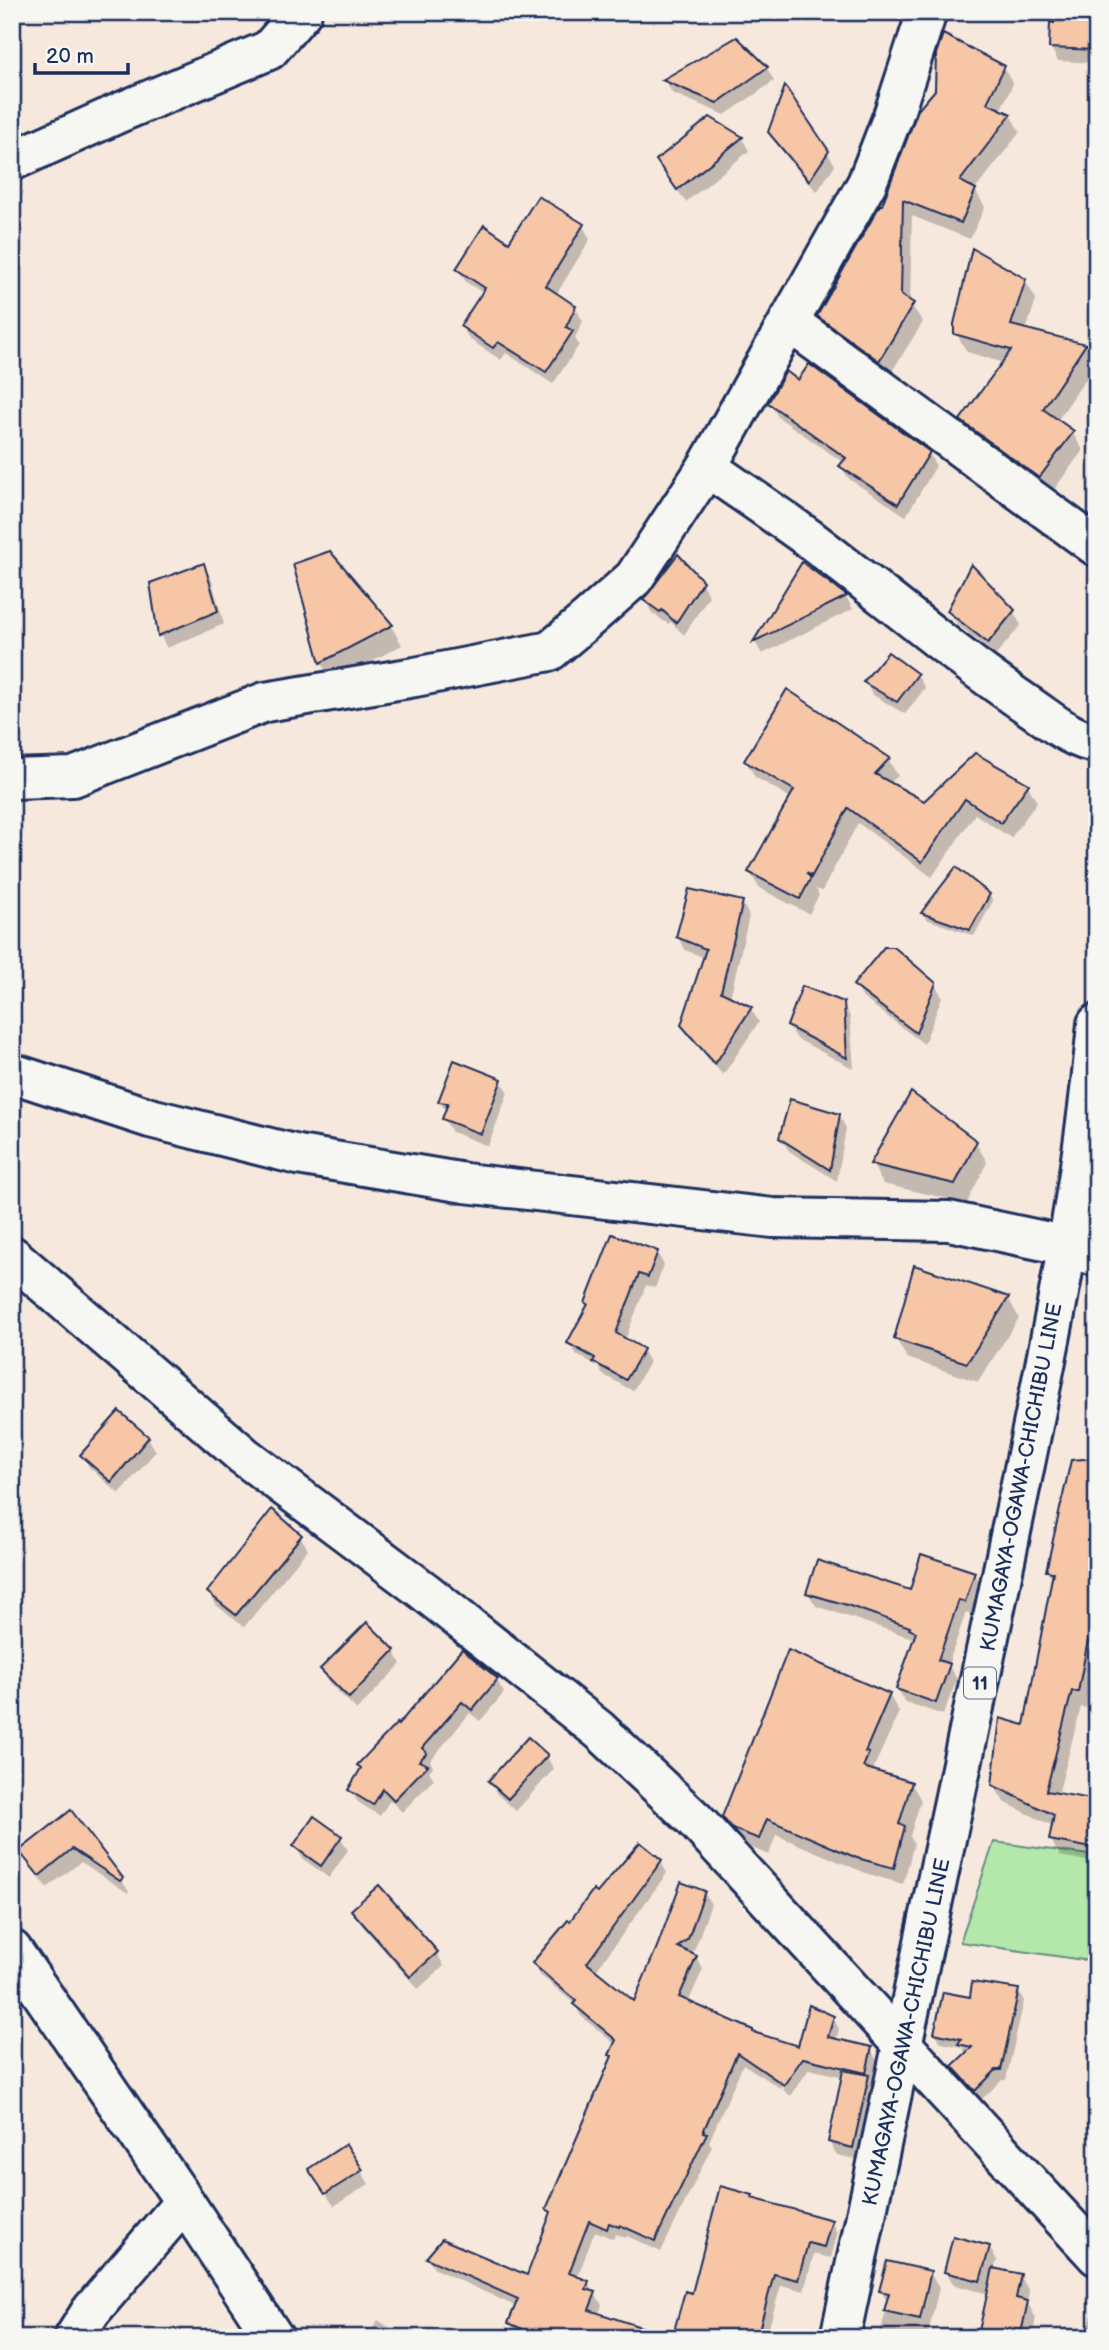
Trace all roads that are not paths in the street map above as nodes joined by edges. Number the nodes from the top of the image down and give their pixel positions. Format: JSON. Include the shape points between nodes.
{"nodes":[{"id":1,"x":302,"y":12,"type":"edge"},
{"id":2,"x":927,"y":12,"type":"edge"},
{"id":3,"x":12,"y":161,"type":"edge"},
{"id":4,"x":789,"y":322,"type":"junction"},
{"id":5,"x":707,"y":467,"type":"junction"},
{"id":6,"x":1097,"y":547,"type":"edge"},
{"id":7,"x":1097,"y":743,"type":"edge"},
{"id":8,"x":12,"y":779,"type":"edge"},
{"id":9,"x":1097,"y":1024,"type":"edge"},
{"id":10,"x":12,"y":1073,"type":"edge"},
{"id":11,"x":1082,"y":1251,"type":"edge"},
{"id":12,"x":12,"y":1256,"type":"edge"},
{"id":13,"x":12,"y":1950,"type":"edge"},
{"id":14,"x":905,"y":2048,"type":"junction"},
{"id":15,"x":184,"y":2202,"type":"junction"},
{"id":16,"x":1097,"y":2256,"type":"edge"},
{"id":17,"x":74,"y":2338,"type":"edge"},
{"id":18,"x":274,"y":2338,"type":"edge"},
{"id":19,"x":840,"y":2338,"type":"edge"}],
"edges":[{"from":1,"to":3,"type":"street","via":[[269,50]]},
{"from":2,"to":4,"type":"street","via":[[867,183]]},
{"from":4,"to":5,"type":"street"},
{"from":4,"to":6,"type":"street"},
{"from":5,"to":7,"type":"street","via":[[811,540],[1007,691],[1087,742]]},
{"from":5,"to":8,"type":"street","via":[[634,578],[550,651],[265,702],[72,777]]},
{"from":9,"to":11,"type":"street","name":"KUMAGAYA-OGAWA-CHICHIBU LINE","number":"11"},
{"from":10,"to":11,"type":"street","via":[[150,1118],[298,1155],[465,1184],[773,1218],[949,1221]]},
{"from":11,"to":14,"type":"street","name":"KUMAGAYA-OGAWA-CHICHIBU LINE","number":"11"},
{"from":12,"to":14,"type":"street","via":[[244,1456],[599,1730],[694,1819]]},
{"from":13,"to":15,"type":"street"},
{"from":14,"to":16,"type":"street"},
{"from":14,"to":19,"type":"street","name":"KUMAGAYA-OGAWA-CHICHIBU LINE","number":"11"},
{"from":15,"to":17,"type":"street","via":[[91,2311]]},
{"from":15,"to":18,"type":"street"}]}
